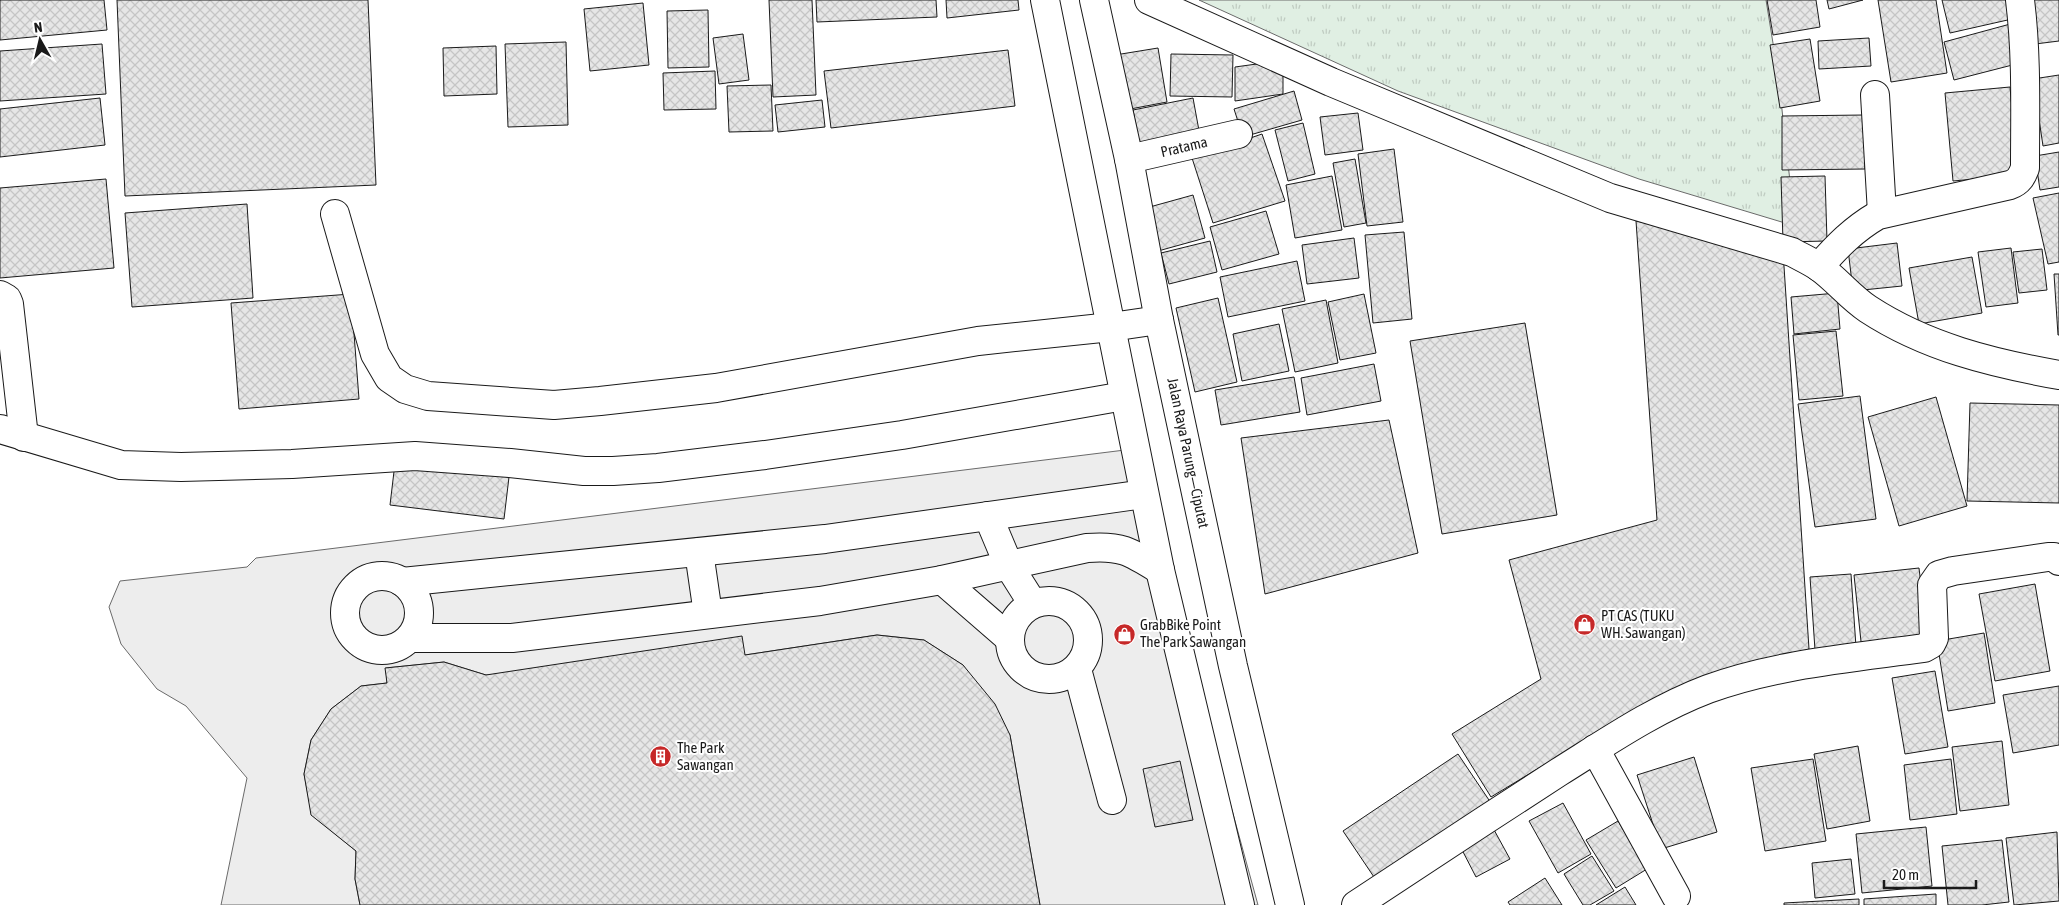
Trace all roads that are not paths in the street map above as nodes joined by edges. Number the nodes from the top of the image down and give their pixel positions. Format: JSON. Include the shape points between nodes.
{"nodes":[{"id":1,"x":1045,"y":0,"type":"edge"},
{"id":2,"x":1094,"y":0,"type":"edge"},
{"id":3,"x":1149,"y":0,"type":"edge"},
{"id":4,"x":2020,"y":0,"type":"edge"},
{"id":5,"x":1875,"y":95,"type":"dead end"},
{"id":6,"x":1238,"y":134,"type":"dead end"},
{"id":7,"x":1129,"y":159,"type":"junction"},
{"id":8,"x":1882,"y":213,"type":"junction"},
{"id":9,"x":335,"y":214,"type":"dead end"},
{"id":10,"x":1819,"y":267,"type":"junction"},
{"id":11,"x":0,"y":295,"type":"edge"},
{"id":12,"x":1159,"y":320,"type":"junction"},
{"id":13,"x":1111,"y":328,"type":"junction"},
{"id":14,"x":2059,"y":375,"type":"edge"},
{"id":15,"x":1124,"y":396,"type":"junction"},
{"id":16,"x":12,"y":433,"type":"edge"},
{"id":17,"x":1144,"y":494,"type":"junction"},
{"id":18,"x":988,"y":516,"type":"junction"},
{"id":19,"x":699,"y":552,"type":"junction"},
{"id":20,"x":2059,"y":561,"type":"edge"},
{"id":21,"x":1009,"y":566,"type":"junction"},
{"id":22,"x":1160,"y":570,"type":"junction"},
{"id":23,"x":942,"y":580,"type":"junction"},
{"id":24,"x":402,"y":582,"type":"junction"},
{"id":25,"x":1033,"y":604,"type":"junction"},
{"id":26,"x":708,"y":614,"type":"junction"},
{"id":27,"x":410,"y":638,"type":"junction"},
{"id":28,"x":1010,"y":640,"type":"junction"},
{"id":29,"x":1077,"y":668,"type":"junction"},
{"id":30,"x":1595,"y":749,"type":"junction"},
{"id":31,"x":1112,"y":800,"type":"dead end"},
{"id":32,"x":1676,"y":896,"type":"dead end"},
{"id":33,"x":1240,"y":905,"type":"edge"},
{"id":34,"x":1290,"y":905,"type":"edge"},
{"id":35,"x":1356,"y":905,"type":"edge"}],
"edges":[{"from":1,"to":13,"type":"main road"},
{"from":2,"to":7,"type":"main road","name":"Jalan Raya Parung—Ciputat"},
{"from":3,"to":10,"type":"main road","via":[[1331,82],[1610,198],[1792,252]]},
{"from":4,"to":8,"type":"main road","via":[[2025,83],[2025,168],[2021,177],[2010,185]]},
{"from":5,"to":8,"type":"main road"},
{"from":6,"to":7,"type":"main road","name":"Pratama"},
{"from":7,"to":12,"type":"main road","name":"Jalan Raya Parung—Ciputat"},
{"from":8,"to":10,"type":"main road","via":[[1859,225]]},
{"from":9,"to":13,"type":"main road","via":[[375,354],[389,378],[405,389],[428,396],[554,405],[600,401],[716,388],[978,341]]},
{"from":10,"to":14,"type":"main road","via":[[1866,308],[1915,334],[1975,358]]},
{"from":11,"to":16,"type":"main road","via":[[9,304]]},
{"from":12,"to":13,"type":"main road"},
{"from":12,"to":34,"type":"main road","name":"Jalan Raya Parung—Ciputat","via":[[1233,666]]},
{"from":13,"to":15,"type":"main road"},
{"from":15,"to":16,"type":"main road","via":[[882,438],[658,468],[613,471],[415,456],[292,464],[121,465]]},
{"from":15,"to":17,"type":"main road"},
{"from":17,"to":18,"type":"main road"},
{"from":17,"to":22,"type":"main road"},
{"from":18,"to":19,"type":"main road","via":[[825,539]]},
{"from":18,"to":21,"type":"main road"},
{"from":19,"to":24,"type":"main road"},
{"from":19,"to":26,"type":"main road"},
{"from":20,"to":30,"type":"main road","via":[[2048,557],[1953,570],[1938,575],[1932,585],[1934,638],[1927,646],[1741,679],[1674,703]]},
{"from":21,"to":22,"type":"main road","via":[[1045,556],[1104,547],[1120,548],[1135,554]]},
{"from":21,"to":23,"type":"main road"},
{"from":21,"to":25,"type":"main road"},
{"from":22,"to":33,"type":"main road"},
{"from":23,"to":26,"type":"main road","via":[[820,601]]},
{"from":23,"to":28,"type":"main road"},
{"from":24,"to":27,"type":"main road","via":[[418,602],[417,627]]},
{"from":24,"to":27,"type":"main road","via":[[377,576],[365,580],[348,599],[345,612],[353,635],[374,649],[387,649]]},
{"from":25,"to":28,"type":"main road","via":[[1013,625]]},
{"from":25,"to":29,"type":"main road","via":[[1060,603],[1072,608],[1082,618],[1088,631],[1088,644],[1085,657]]},
{"from":26,"to":27,"type":"main road","via":[[512,638]]},
{"from":28,"to":29,"type":"main road","via":[[1011,653],[1027,674],[1053,680]]},
{"from":29,"to":31,"type":"main road"},
{"from":30,"to":32,"type":"main road"},
{"from":30,"to":35,"type":"main road"}]}
